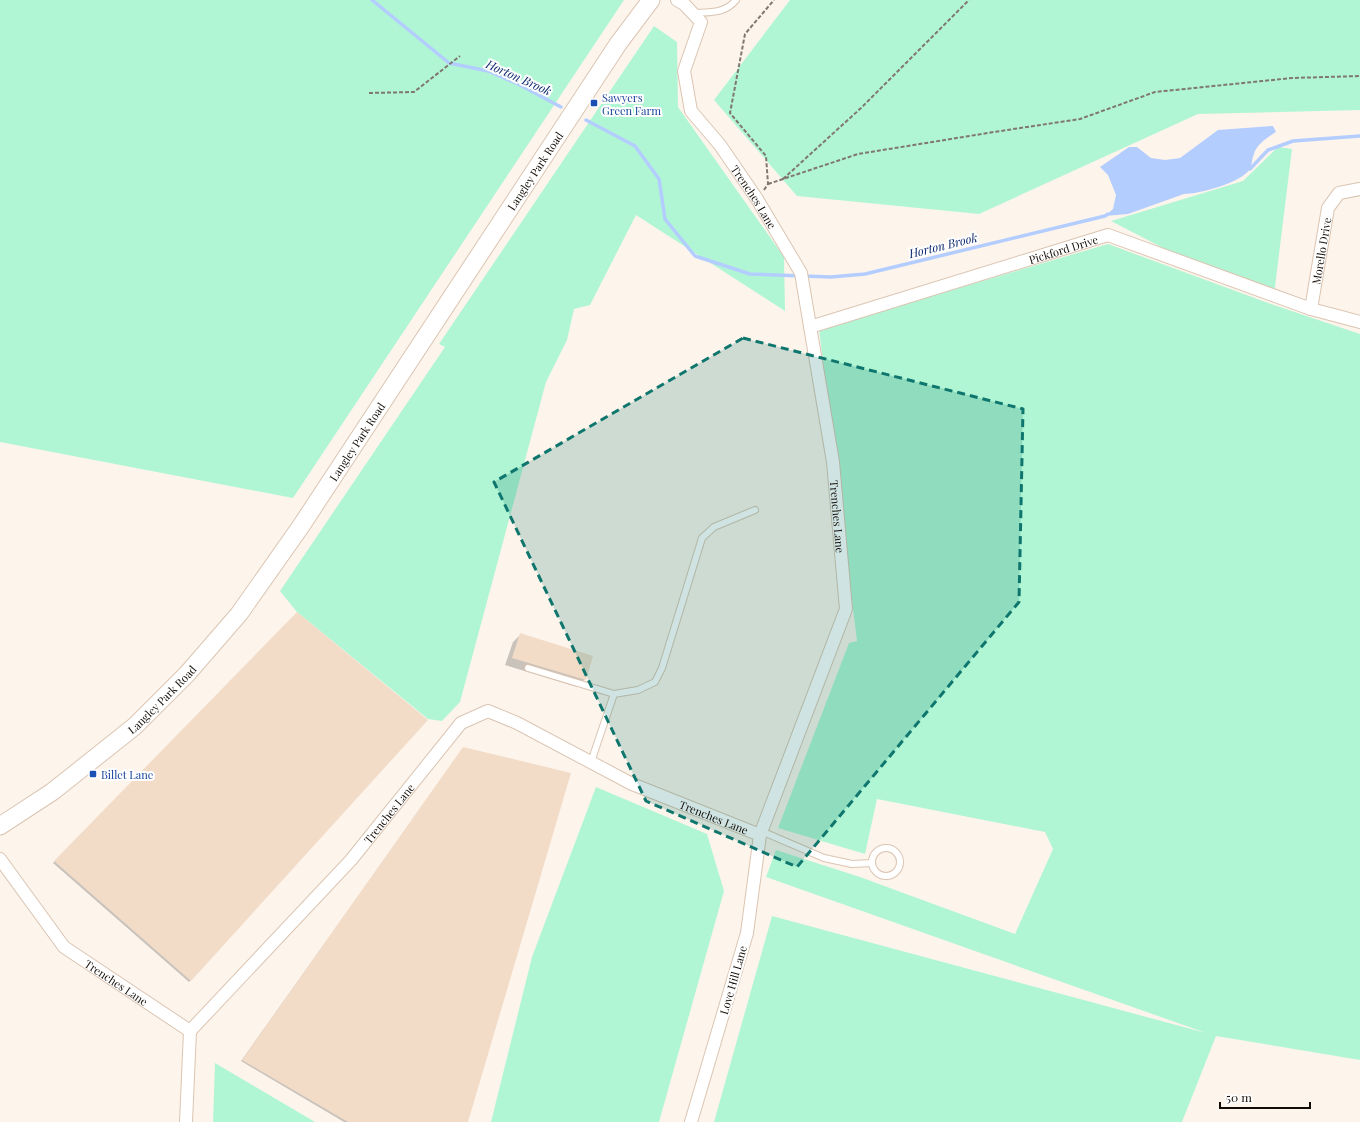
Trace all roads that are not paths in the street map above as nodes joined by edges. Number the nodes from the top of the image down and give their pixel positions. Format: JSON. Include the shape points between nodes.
{"nodes":[{"id":1,"x":651,"y":0,"type":"edge"},
{"id":2,"x":677,"y":0,"type":"edge"},
{"id":3,"x":736,"y":0,"type":"edge"},
{"id":4,"x":692,"y":13,"type":"junction"},
{"id":5,"x":1360,"y":189,"type":"edge"},
{"id":6,"x":1311,"y":309,"type":"junction"},
{"id":7,"x":1360,"y":322,"type":"edge"},
{"id":8,"x":810,"y":327,"type":"junction"},
{"id":9,"x":755,"y":510,"type":"dead end"},
{"id":10,"x":528,"y":668,"type":"dead end"},
{"id":11,"x":614,"y":694,"type":"junction"},
{"id":12,"x":590,"y":762,"type":"junction"},
{"id":13,"x":0,"y":826,"type":"edge"},
{"id":14,"x":760,"y":833,"type":"junction"},
{"id":15,"x":0,"y":859,"type":"edge"},
{"id":16,"x":872,"y":863,"type":"junction"},
{"id":17,"x":190,"y":1031,"type":"junction"},
{"id":18,"x":186,"y":1122,"type":"edge"},
{"id":19,"x":692,"y":1122,"type":"edge"}],
"edges":[{"from":1,"to":13,"type":"main road","name":"Langley Park Road","via":[[618,44],[301,526],[239,614],[187,674],[135,726],[52,792]]},
{"from":2,"to":4,"type":"street","name":"Trenches Lane"},
{"from":3,"to":4,"type":"lane","via":[[723,11]]},
{"from":4,"to":8,"type":"street","name":"Trenches Lane","via":[[701,22],[684,71],[691,111],[720,145],[757,199],[802,276]]},
{"from":5,"to":6,"type":"street","name":"Morello Drive","via":[[1339,193],[1328,208]]},
{"from":6,"to":7,"type":"street","name":"Pickford Drive"},
{"from":6,"to":8,"type":"street","name":"Pickford Drive","via":[[1108,235]]},
{"from":8,"to":14,"type":"street","name":"Trenches Lane","via":[[833,462],[846,609]]},
{"from":9,"to":11,"type":"lane","via":[[714,527],[702,538],[662,668],[655,682],[638,690]]},
{"from":10,"to":11,"type":"lane"},
{"from":11,"to":12,"type":"lane"},
{"from":12,"to":14,"type":"street","name":"Trenches Lane","via":[[632,784]]},
{"from":12,"to":17,"type":"street","name":"Trenches Lane","via":[[488,710],[461,723],[351,860]]},
{"from":14,"to":16,"type":"lane","via":[[824,858],[852,864]]},
{"from":14,"to":19,"type":"street","name":"Love Hill Lane","via":[[747,934]]},
{"from":15,"to":17,"type":"street","name":"Trenches Lane","via":[[64,947]]},
{"from":16,"to":16,"type":"lane","via":[[874,855],[886,849],[897,855],[899,863],[896,871],[888,876],[875,871]]},
{"from":17,"to":18,"type":"street"}]}
